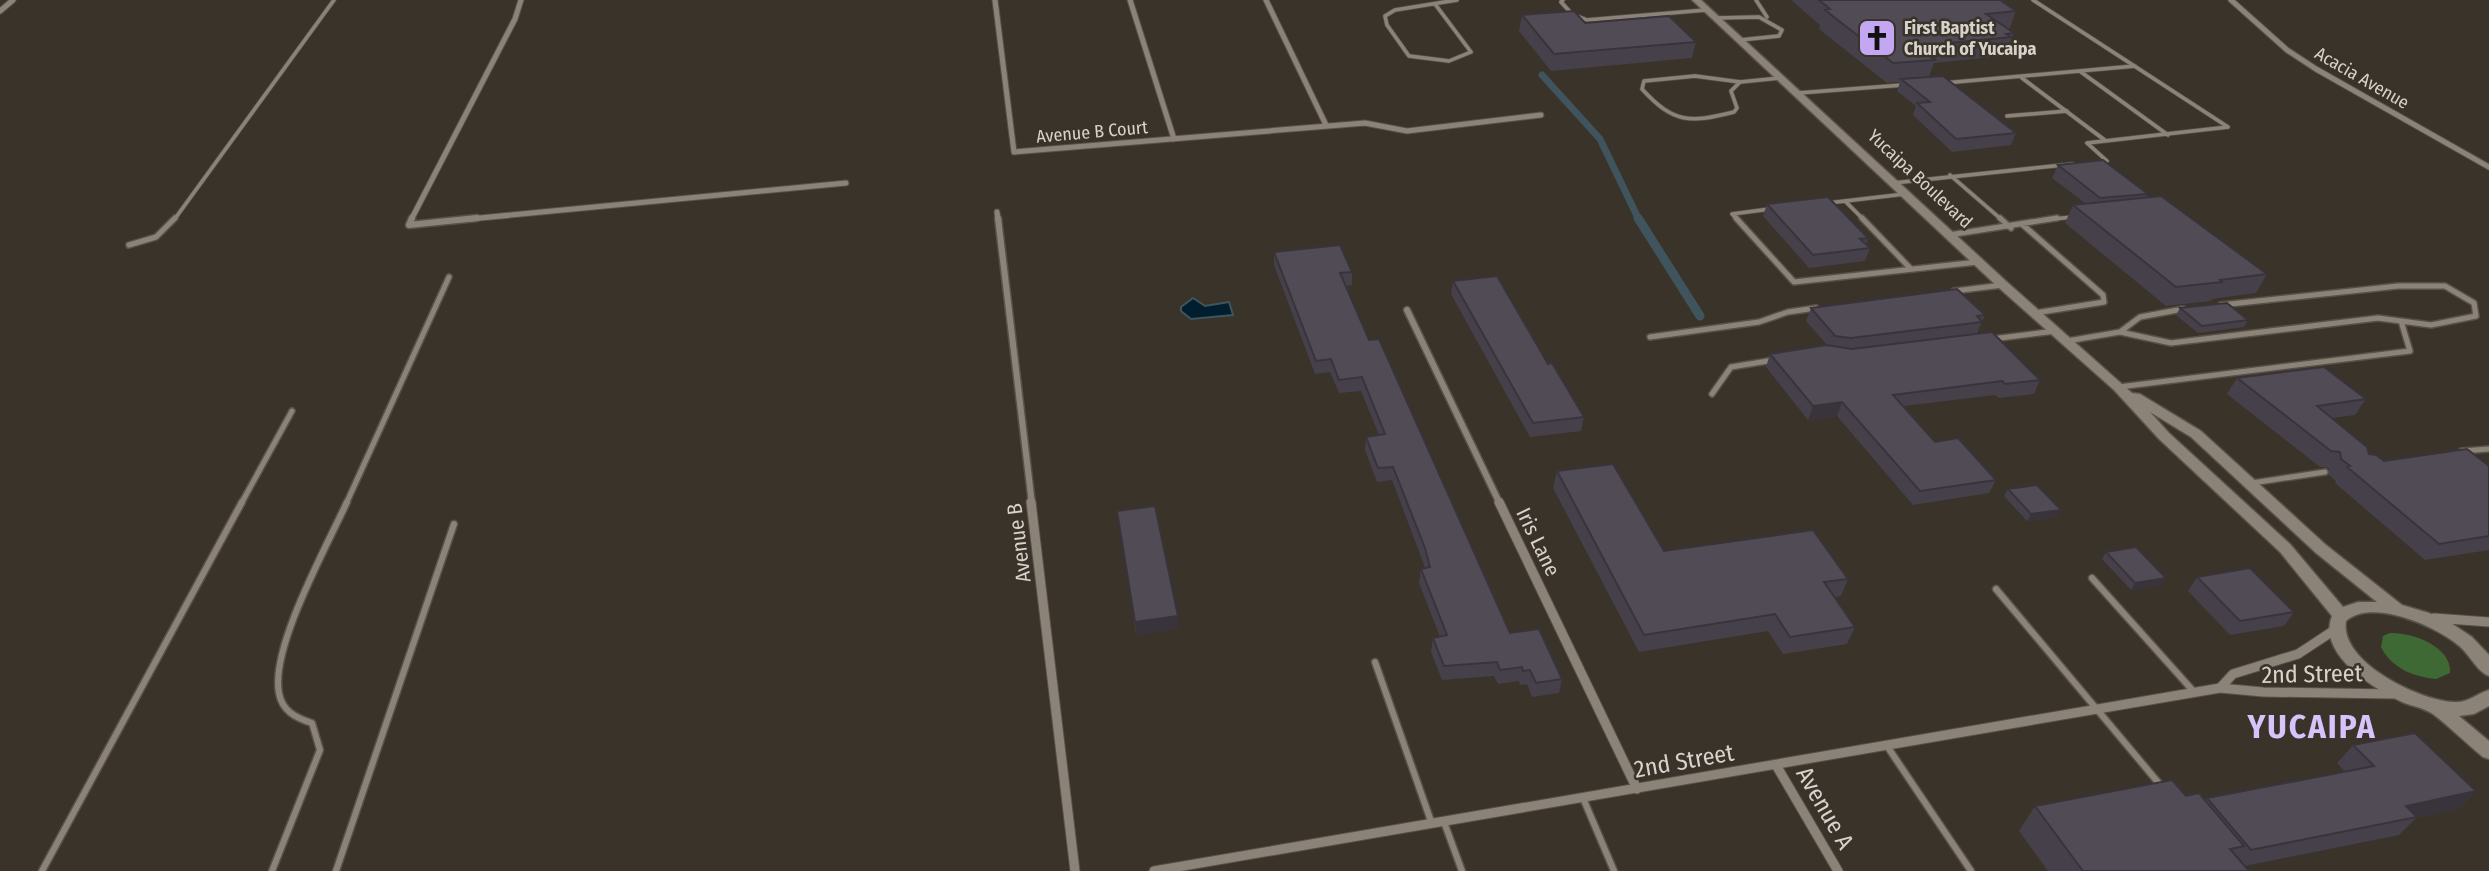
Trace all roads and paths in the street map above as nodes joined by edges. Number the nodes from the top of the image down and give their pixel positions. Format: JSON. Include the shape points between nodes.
{"nodes":[{"id":1,"x":13,"y":0,"type":"edge"},
{"id":2,"x":334,"y":0,"type":"edge"},
{"id":3,"x":521,"y":0,"type":"edge"},
{"id":4,"x":995,"y":0,"type":"edge"},
{"id":5,"x":1130,"y":0,"type":"edge"},
{"id":6,"x":1266,"y":0,"type":"edge"},
{"id":7,"x":1457,"y":0,"type":"edge"},
{"id":8,"x":1563,"y":0,"type":"edge"},
{"id":9,"x":1696,"y":0,"type":"edge"},
{"id":10,"x":1756,"y":0,"type":"edge"},
{"id":11,"x":2033,"y":0,"type":"edge"},
{"id":12,"x":2231,"y":0,"type":"edge"},
{"id":13,"x":1434,"y":4,"type":"junction"},
{"id":14,"x":0,"y":11,"type":"edge"},
{"id":15,"x":1710,"y":14,"type":"junction"},
{"id":16,"x":1767,"y":18,"type":"junction"},
{"id":17,"x":1741,"y":40,"type":"junction"},
{"id":18,"x":2135,"y":66,"type":"junction"},
{"id":19,"x":2081,"y":72,"type":"junction"},
{"id":20,"x":1781,"y":78,"type":"junction"},
{"id":21,"x":2022,"y":78,"type":"junction"},
{"id":22,"x":1740,"y":82,"type":"junction"},
{"id":23,"x":1941,"y":83,"type":"edge"},
{"id":24,"x":1914,"y":85,"type":"edge"},
{"id":25,"x":1798,"y":93,"type":"junction"},
{"id":26,"x":2067,"y":111,"type":"junction"},
{"id":27,"x":1541,"y":115,"type":"dead end"},
{"id":28,"x":2007,"y":116,"type":"dead end"},
{"id":29,"x":1325,"y":125,"type":"junction"},
{"id":30,"x":2168,"y":135,"type":"junction"},
{"id":31,"x":1174,"y":139,"type":"junction"},
{"id":32,"x":2107,"y":141,"type":"junction"},
{"id":33,"x":2094,"y":162,"type":"edge"},
{"id":34,"x":2081,"y":163,"type":"edge"},
{"id":35,"x":2489,"y":167,"type":"edge"},
{"id":36,"x":1950,"y":175,"type":"junction"},
{"id":37,"x":846,"y":183,"type":"dead end"},
{"id":38,"x":1893,"y":183,"type":"junction"},
{"id":39,"x":1905,"y":194,"type":"junction"},
{"id":40,"x":1845,"y":201,"type":"junction"},
{"id":41,"x":1820,"y":204,"type":"edge"},
{"id":42,"x":1782,"y":208,"type":"edge"},
{"id":43,"x":997,"y":212,"type":"dead end"},
{"id":44,"x":2084,"y":216,"type":"edge"},
{"id":45,"x":2023,"y":225,"type":"junction"},
{"id":46,"x":2011,"y":228,"type":"junction"},
{"id":47,"x":1949,"y":235,"type":"junction"},
{"id":48,"x":129,"y":245,"type":"dead end"},
{"id":49,"x":1978,"y":262,"type":"junction"},
{"id":50,"x":1912,"y":269,"type":"junction"},
{"id":51,"x":449,"y":277,"type":"dead end"},
{"id":52,"x":2003,"y":285,"type":"junction"},
{"id":53,"x":1949,"y":291,"type":"edge"},
{"id":54,"x":1828,"y":306,"type":"edge"},
{"id":55,"x":2212,"y":306,"type":"edge"},
{"id":56,"x":2186,"y":309,"type":"edge"},
{"id":57,"x":1407,"y":310,"type":"dead end"},
{"id":58,"x":2035,"y":313,"type":"junction"},
{"id":59,"x":2401,"y":321,"type":"junction"},
{"id":60,"x":2054,"y":331,"type":"junction"},
{"id":61,"x":2120,"y":332,"type":"junction"},
{"id":62,"x":1650,"y":337,"type":"dead end"},
{"id":63,"x":1983,"y":340,"type":"edge"},
{"id":64,"x":2067,"y":341,"type":"junction"},
{"id":65,"x":1782,"y":359,"type":"edge"},
{"id":66,"x":2119,"y":387,"type":"junction"},
{"id":67,"x":1712,"y":394,"type":"dead end"},
{"id":68,"x":292,"y":411,"type":"dead end"},
{"id":69,"x":2489,"y":449,"type":"edge"},
{"id":70,"x":2459,"y":451,"type":"edge"},
{"id":71,"x":2325,"y":472,"type":"dead end"},
{"id":72,"x":2251,"y":484,"type":"junction"},
{"id":73,"x":454,"y":524,"type":"dead end"},
{"id":74,"x":2092,"y":578,"type":"dead end"},
{"id":75,"x":1996,"y":589,"type":"dead end"},
{"id":76,"x":2397,"y":608,"type":"junction"},
{"id":77,"x":2423,"y":617,"type":"junction"},
{"id":78,"x":2339,"y":622,"type":"junction"},
{"id":79,"x":2489,"y":622,"type":"edge"},
{"id":80,"x":1375,"y":662,"type":"dead end"},
{"id":81,"x":2489,"y":669,"type":"edge"},
{"id":82,"x":2220,"y":688,"type":"junction"},
{"id":83,"x":2195,"y":693,"type":"junction"},
{"id":84,"x":2404,"y":695,"type":"junction"},
{"id":85,"x":2489,"y":697,"type":"edge"},
{"id":86,"x":2434,"y":705,"type":"junction"},
{"id":87,"x":2099,"y":710,"type":"junction"},
{"id":88,"x":1887,"y":746,"type":"junction"},
{"id":89,"x":2489,"y":751,"type":"edge"},
{"id":90,"x":1776,"y":765,"type":"junction"},
{"id":91,"x":1637,"y":789,"type":"junction"},
{"id":92,"x":2170,"y":797,"type":"edge"},
{"id":93,"x":1583,"y":798,"type":"junction"},
{"id":94,"x":1444,"y":822,"type":"junction"},
{"id":95,"x":1432,"y":824,"type":"junction"},
{"id":96,"x":42,"y":871,"type":"edge"},
{"id":97,"x":272,"y":871,"type":"edge"},
{"id":98,"x":336,"y":871,"type":"edge"},
{"id":99,"x":1076,"y":871,"type":"edge"},
{"id":100,"x":1154,"y":871,"type":"edge"},
{"id":101,"x":1462,"y":871,"type":"edge"},
{"id":102,"x":1614,"y":871,"type":"edge"},
{"id":103,"x":1838,"y":871,"type":"edge"},
{"id":104,"x":1971,"y":871,"type":"edge"}],
"edges":[{"from":1,"to":14,"type":"street"},
{"from":2,"to":48,"type":"lane","via":[[173,221],[156,237]]},
{"from":3,"to":37,"type":"street","via":[[409,225]]},
{"from":4,"to":31,"type":"street","name":"Avenue B Court","via":[[1014,152]]},
{"from":5,"to":31,"type":"street"},
{"from":6,"to":29,"type":"street"},
{"from":7,"to":13,"type":"lane"},
{"from":8,"to":15,"type":"lane","via":[[1572,14],[1587,20]]},
{"from":9,"to":15,"type":"main road","name":"Yucaipa Boulevard"},
{"from":10,"to":16,"type":"lane"},
{"from":11,"to":18,"type":"lane"},
{"from":12,"to":35,"type":"street","name":"Acacia Avenue","via":[[2287,50],[2316,69]]},
{"from":13,"to":13,"type":"lane","via":[[1389,12],[1387,25],[1409,57],[1436,62],[1465,58],[1469,48]]},
{"from":15,"to":16,"type":"lane"},
{"from":15,"to":17,"type":"main road","name":"Yucaipa Boulevard"},
{"from":16,"to":17,"type":"lane","via":[[1782,30],[1779,36]]},
{"from":17,"to":20,"type":"main road","name":"Yucaipa Boulevard"},
{"from":18,"to":19,"type":"lane"},
{"from":18,"to":30,"type":"lane","via":[[2228,127]]},
{"from":19,"to":21,"type":"lane"},
{"from":19,"to":30,"type":"lane"},
{"from":20,"to":22,"type":"lane"},
{"from":20,"to":25,"type":"main road","name":"Yucaipa Boulevard"},
{"from":21,"to":23,"type":"lane"},
{"from":21,"to":26,"type":"lane"},
{"from":22,"to":22,"type":"lane","via":[[1731,92],[1737,108],[1734,113],[1682,122],[1669,117],[1642,89],[1644,81],[1695,76]]},
{"from":24,"to":25,"type":"lane"},
{"from":25,"to":38,"type":"main road","name":"Yucaipa Boulevard"},
{"from":26,"to":28,"type":"lane"},
{"from":26,"to":32,"type":"lane"},
{"from":27,"to":29,"type":"street","name":"Avenue B Court","via":[[1406,131],[1365,123]]},
{"from":29,"to":31,"type":"street","name":"Avenue B Court"},
{"from":30,"to":32,"type":"lane"},
{"from":32,"to":33,"type":"lane","via":[[2087,143],[2107,160]]},
{"from":34,"to":36,"type":"lane"},
{"from":36,"to":38,"type":"lane"},
{"from":36,"to":46,"type":"lane"},
{"from":38,"to":39,"type":"main road","name":"Yucaipa Boulevard"},
{"from":39,"to":40,"type":"lane"},
{"from":39,"to":47,"type":"main road","name":"Yucaipa Boulevard"},
{"from":40,"to":41,"type":"lane"},
{"from":40,"to":50,"type":"lane"},
{"from":42,"to":50,"type":"lane","via":[[1732,214],[1794,282]]},
{"from":43,"to":99,"type":"street","name":"Avenue B"},
{"from":44,"to":45,"type":"lane","via":[[2032,220]]},
{"from":45,"to":46,"type":"lane"},
{"from":45,"to":58,"type":"lane","via":[[2103,295],[2104,302]]},
{"from":46,"to":47,"type":"lane"},
{"from":47,"to":49,"type":"main road","name":"Yucaipa Boulevard"},
{"from":49,"to":50,"type":"lane"},
{"from":49,"to":52,"type":"main road","name":"Yucaipa Boulevard"},
{"from":51,"to":97,"type":"lane","via":[[296,614],[279,664],[279,694],[290,714],[313,723],[320,750]]},
{"from":52,"to":53,"type":"lane"},
{"from":52,"to":58,"type":"main road","name":"Yucaipa Boulevard"},
{"from":54,"to":62,"type":"lane","via":[[1759,322]]},
{"from":55,"to":59,"type":"lane","via":[[2398,286],[2445,286],[2474,303],[2476,316],[2431,325]]},
{"from":56,"to":61,"type":"lane","via":[[2140,317]]},
{"from":57,"to":91,"type":"street","name":"Iris Lane"},
{"from":58,"to":60,"type":"main road","name":"Yucaipa Boulevard"},
{"from":59,"to":61,"type":"lane","via":[[2378,317],[2171,343]]},
{"from":59,"to":66,"type":"lane","via":[[2410,351]]},
{"from":60,"to":63,"type":"lane"},
{"from":60,"to":64,"type":"main road","name":"Yucaipa Boulevard"},
{"from":61,"to":64,"type":"lane"},
{"from":64,"to":66,"type":"main road","name":"Yucaipa Boulevard"},
{"from":65,"to":67,"type":"lane","via":[[1731,367]]},
{"from":66,"to":72,"type":"main road","name":"Yucaipa Boulevard","via":[[2196,434]]},
{"from":66,"to":78,"type":"main road","name":"Yucaipa Boulevard","via":[[2164,436],[2286,548]]},
{"from":68,"to":96,"type":"lane"},
{"from":69,"to":70,"type":"lane"},
{"from":71,"to":72,"type":"lane"},
{"from":72,"to":76,"type":"main road","name":"Yucaipa Boulevard","via":[[2341,566]]},
{"from":73,"to":98,"type":"lane"},
{"from":74,"to":83,"type":"lane"},
{"from":75,"to":87,"type":"lane"},
{"from":76,"to":77,"type":"main road"},
{"from":76,"to":78,"type":"main road","via":[[2354,608]]},
{"from":77,"to":79,"type":"street"},
{"from":77,"to":81,"type":"main road","via":[[2470,646]]},
{"from":78,"to":82,"type":"street","name":"2nd Street","via":[[2298,654],[2233,674]]},
{"from":78,"to":84,"type":"main road","name":"Yucaipa Boulevard","via":[[2341,645],[2354,662]]},
{"from":80,"to":95,"type":"lane"},
{"from":82,"to":83,"type":"street","name":"2nd Street"},
{"from":82,"to":84,"type":"street","name":"2nd Street","via":[[2255,695],[2334,689]]},
{"from":83,"to":87,"type":"street","name":"2nd Street"},
{"from":84,"to":86,"type":"main road","name":"Yucaipa Boulevard"},
{"from":85,"to":86,"type":"main road","via":[[2469,708]]},
{"from":86,"to":89,"type":"main road"},
{"from":87,"to":88,"type":"street","name":"2nd Street"},
{"from":87,"to":92,"type":"lane"},
{"from":88,"to":90,"type":"street","name":"2nd Street"},
{"from":88,"to":104,"type":"lane"},
{"from":90,"to":91,"type":"street","name":"2nd Street"},
{"from":90,"to":103,"type":"street","name":"Avenue A"},
{"from":91,"to":93,"type":"street","name":"2nd Street"},
{"from":93,"to":94,"type":"street","name":"2nd Street"},
{"from":93,"to":102,"type":"lane"},
{"from":94,"to":95,"type":"street","name":"2nd Street"},
{"from":94,"to":101,"type":"lane"},
{"from":95,"to":100,"type":"street","name":"2nd Street"}]}
